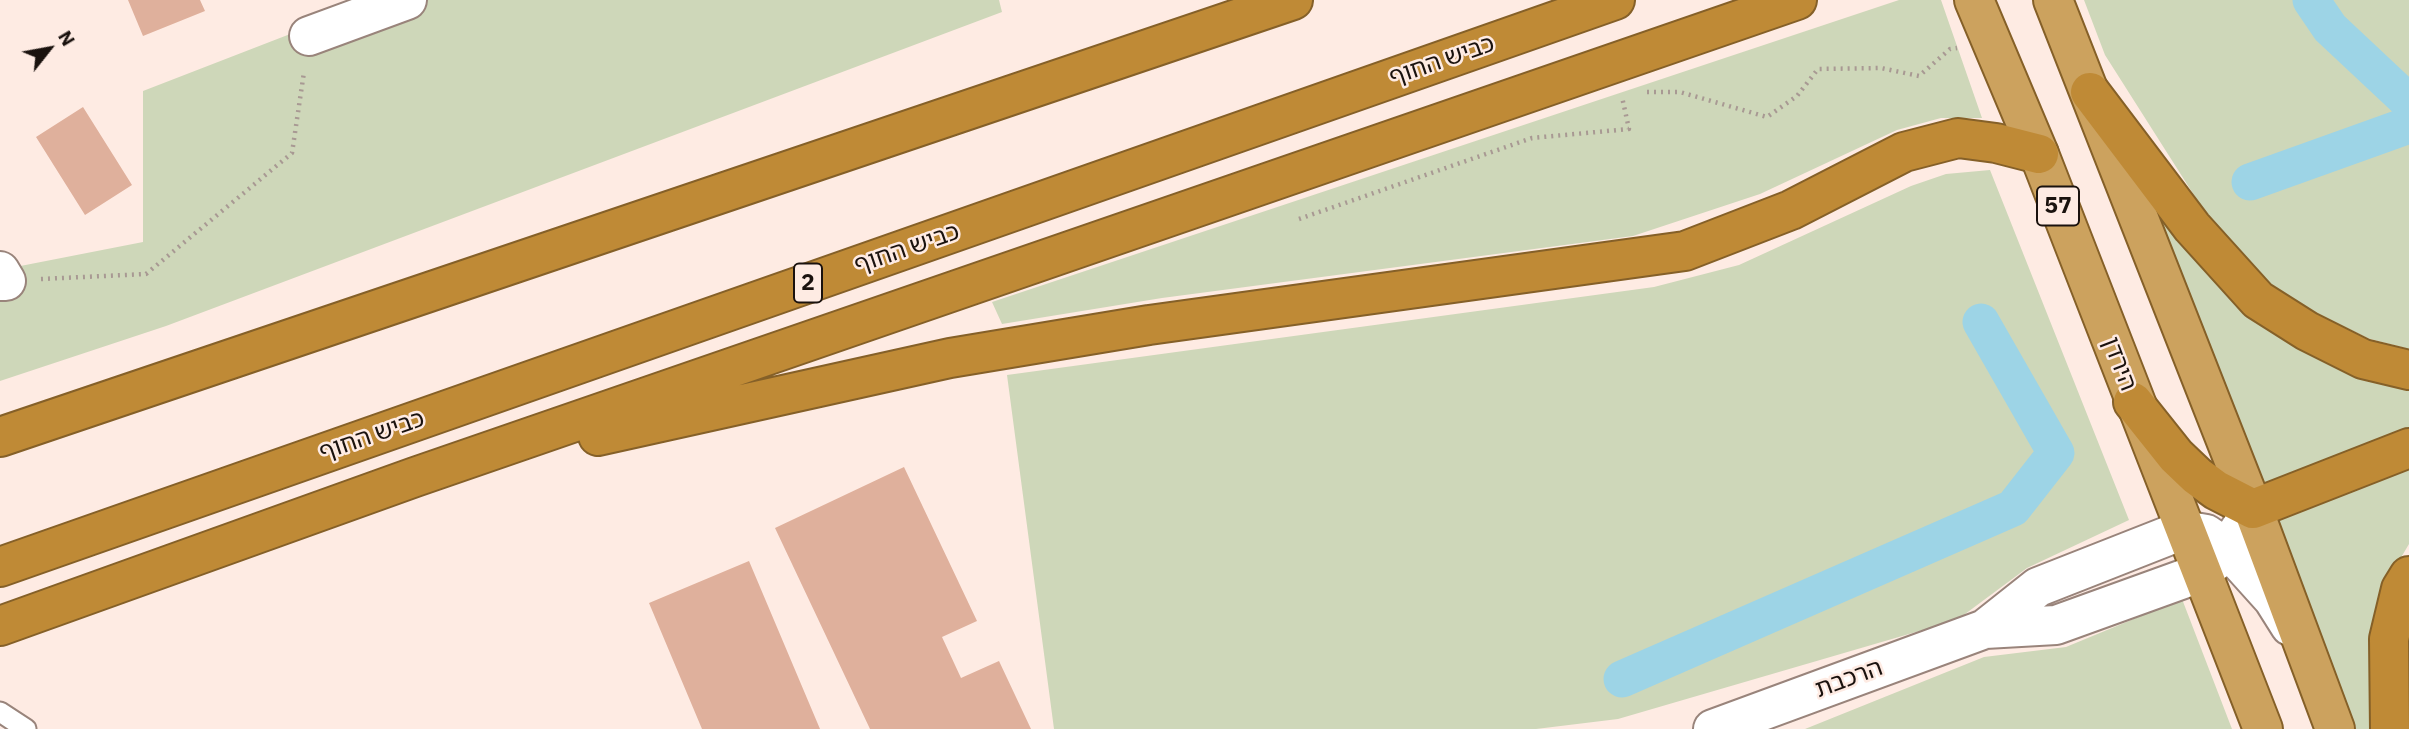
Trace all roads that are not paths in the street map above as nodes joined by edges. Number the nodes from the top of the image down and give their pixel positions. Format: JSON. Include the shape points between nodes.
{"nodes":[{"id":1,"x":407,"y":0,"type":"edge"},
{"id":2,"x":1234,"y":0,"type":"edge"},
{"id":3,"x":1293,"y":0,"type":"edge"},
{"id":4,"x":1615,"y":0,"type":"edge"},
{"id":5,"x":1797,"y":0,"type":"edge"},
{"id":6,"x":2053,"y":0,"type":"edge"},
{"id":7,"x":1977,"y":6,"type":"edge"},
{"id":8,"x":309,"y":36,"type":"road end"},
{"id":9,"x":1132,"y":54,"type":"junction"},
{"id":10,"x":2090,"y":92,"type":"junction"},
{"id":11,"x":2039,"y":154,"type":"junction"},
{"id":12,"x":2409,"y":370,"type":"edge"},
{"id":13,"x":2133,"y":402,"type":"junction"},
{"id":14,"x":0,"y":437,"type":"edge"},
{"id":15,"x":2409,"y":448,"type":"edge"},
{"id":16,"x":415,"y":477,"type":"junction"},
{"id":17,"x":2253,"y":509,"type":"junction"},
{"id":18,"x":2183,"y":530,"type":"junction"},
{"id":19,"x":2214,"y":561,"type":"junction"},
{"id":20,"x":0,"y":567,"type":"edge"},
{"id":21,"x":2409,"y":576,"type":"edge"},
{"id":22,"x":3,"y":629,"type":"edge"},
{"id":23,"x":1985,"y":629,"type":"junction"},
{"id":24,"x":2306,"y":655,"type":"junction"},
{"id":25,"x":0,"y":712,"type":"edge"},
{"id":26,"x":26,"y":729,"type":"edge"},
{"id":27,"x":1713,"y":729,"type":"edge"},
{"id":28,"x":2263,"y":729,"type":"edge"},
{"id":29,"x":2335,"y":729,"type":"edge"},
{"id":30,"x":2390,"y":729,"type":"edge"}],
"edges":[{"from":1,"to":8,"type":"street"},
{"from":2,"to":9,"type":"highway"},
{"from":3,"to":9,"type":"highway"},
{"from":4,"to":20,"type":"highway","name":"כביש החוף","number":"2"},
{"from":5,"to":16,"type":"highway"},
{"from":6,"to":10,"type":"highway"},
{"from":7,"to":11,"type":"highway","name":"הירדן","number":"57"},
{"from":9,"to":14,"type":"highway"},
{"from":10,"to":12,"type":"highway","via":[[2192,227],[2258,300],[2363,359]]},
{"from":10,"to":17,"type":"highway"},
{"from":11,"to":13,"type":"highway","name":"הירדן","number":"57"},
{"from":11,"to":16,"type":"highway","via":[[1958,138],[1903,152],[1791,210],[1685,251],[1149,325],[950,358]]},
{"from":13,"to":17,"type":"highway","via":[[2197,476]]},
{"from":13,"to":18,"type":"highway","name":"הירדן","number":"57"},
{"from":15,"to":17,"type":"highway"},
{"from":16,"to":22,"type":"highway"},
{"from":17,"to":19,"type":"street"},
{"from":17,"to":24,"type":"highway"},
{"from":18,"to":19,"type":"highway","name":"הירדן","number":"57"},
{"from":18,"to":23,"type":"street","name":"הרכבת","via":[[2038,587]]},
{"from":19,"to":23,"type":"street","name":"הרכבת","via":[[2056,625]]},
{"from":19,"to":24,"type":"street","via":[[2273,600]]},
{"from":19,"to":28,"type":"highway","name":"הירדן","number":"57"},
{"from":21,"to":30,"type":"highway","via":[[2389,639]]},
{"from":23,"to":27,"type":"street","name":"הרכבת"},
{"from":24,"to":29,"type":"highway"},
{"from":25,"to":26,"type":"lane"}]}
